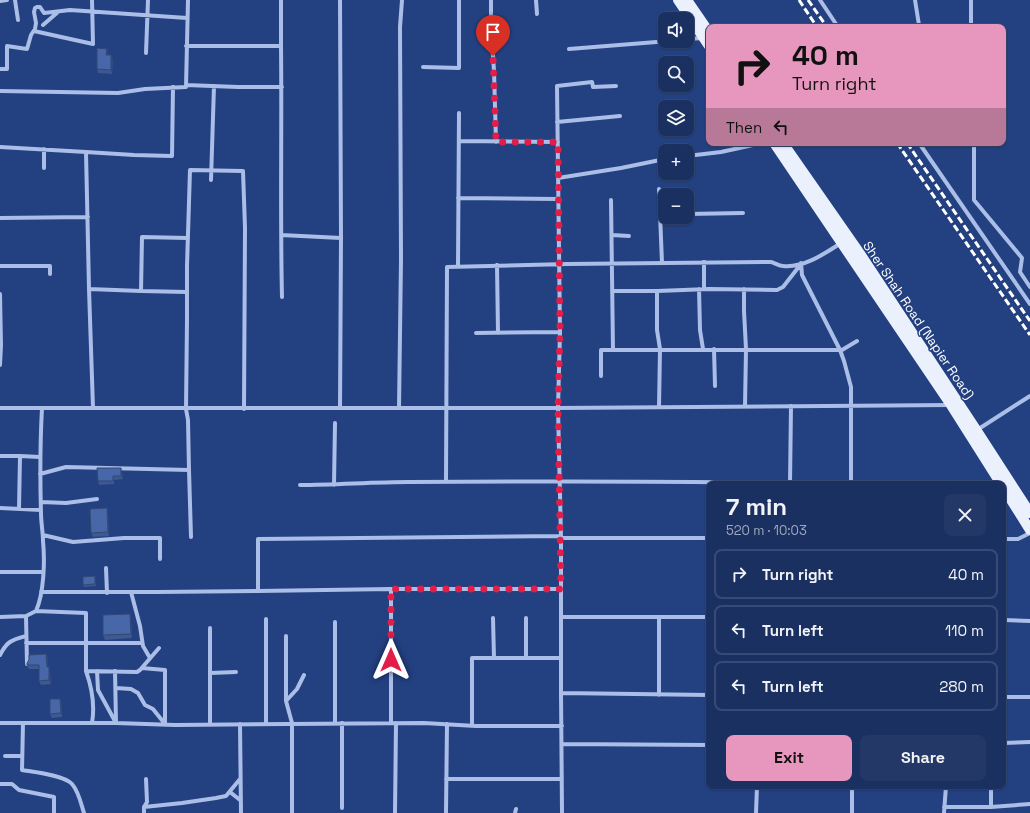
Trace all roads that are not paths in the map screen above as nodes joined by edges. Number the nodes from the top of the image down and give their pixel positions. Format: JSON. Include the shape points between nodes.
{"nodes":[{"id":1,"x":7,"y":0,"type":"edge"},
{"id":2,"x":16,"y":0,"type":"edge"},
{"id":3,"x":92,"y":0,"type":"edge"},
{"id":4,"x":148,"y":0,"type":"edge"},
{"id":5,"x":188,"y":0,"type":"edge"},
{"id":6,"x":282,"y":0,"type":"edge"},
{"id":7,"x":340,"y":0,"type":"edge"},
{"id":8,"x":402,"y":0,"type":"edge"},
{"id":9,"x":458,"y":0,"type":"edge"},
{"id":10,"x":491,"y":0,"type":"edge"},
{"id":11,"x":536,"y":0,"type":"edge"},
{"id":12,"x":678,"y":0,"type":"edge"},
{"id":13,"x":687,"y":0,"type":"edge"},
{"id":14,"x":820,"y":0,"type":"edge"},
{"id":15,"x":915,"y":0,"type":"edge"},
{"id":16,"x":971,"y":0,"type":"edge"},
{"id":17,"x":0,"y":2,"type":"edge"},
{"id":18,"x":58,"y":12,"type":"junction"},
{"id":19,"x":92,"y":12,"type":"junction"},
{"id":20,"x":537,"y":14,"type":"dead end"},
{"id":21,"x":148,"y":16,"type":"junction"},
{"id":22,"x":187,"y":18,"type":"junction"},
{"id":23,"x":18,"y":20,"type":"dead end"},
{"id":24,"x":836,"y":24,"type":"edge"},
{"id":25,"x":919,"y":24,"type":"edge"},
{"id":26,"x":971,"y":24,"type":"edge"},
{"id":27,"x":43,"y":25,"type":"dead end"},
{"id":28,"x":34,"y":31,"type":"junction"},
{"id":29,"x":706,"y":37,"type":"edge"},
{"id":30,"x":706,"y":38,"type":"edge"},
{"id":31,"x":694,"y":39,"type":"edge"},
{"id":32,"x":706,"y":39,"type":"edge"},
{"id":33,"x":658,"y":42,"type":"edge"},
{"id":34,"x":186,"y":46,"type":"junction"},
{"id":35,"x":281,"y":46,"type":"junction"},
{"id":36,"x":568,"y":50,"type":"dead end"},
{"id":37,"x":146,"y":52,"type":"dead end"},
{"id":38,"x":423,"y":67,"type":"dead end"},
{"id":39,"x":0,"y":69,"type":"edge"},
{"id":40,"x":186,"y":85,"type":"junction"},
{"id":41,"x":214,"y":86,"type":"junction"},
{"id":42,"x":616,"y":86,"type":"dead end"},
{"id":43,"x":173,"y":87,"type":"junction"},
{"id":44,"x":282,"y":87,"type":"junction"},
{"id":45,"x":0,"y":91,"type":"edge"},
{"id":46,"x":459,"y":113,"type":"dead end"},
{"id":47,"x":620,"y":116,"type":"dead end"},
{"id":48,"x":557,"y":122,"type":"junction"},
{"id":49,"x":459,"y":141,"type":"junction"},
{"id":50,"x":496,"y":142,"type":"junction"},
{"id":51,"x":558,"y":142,"type":"junction"},
{"id":52,"x":748,"y":146,"type":"edge"},
{"id":53,"x":776,"y":146,"type":"edge"},
{"id":54,"x":785,"y":146,"type":"edge"},
{"id":55,"x":921,"y":146,"type":"edge"},
{"id":56,"x":974,"y":146,"type":"edge"},
{"id":57,"x":0,"y":147,"type":"edge"},
{"id":58,"x":44,"y":149,"type":"junction"},
{"id":59,"x":86,"y":152,"type":"junction"},
{"id":60,"x":694,"y":155,"type":"edge"},
{"id":61,"x":658,"y":160,"type":"edge"},
{"id":62,"x":44,"y":168,"type":"dead end"},
{"id":63,"x":212,"y":170,"type":"junction"},
{"id":64,"x":558,"y":178,"type":"junction"},
{"id":65,"x":211,"y":180,"type":"dead end"},
{"id":66,"x":458,"y":198,"type":"junction"},
{"id":67,"x":558,"y":199,"type":"junction"},
{"id":68,"x":611,"y":200,"type":"dead end"},
{"id":69,"x":743,"y":213,"type":"dead end"},
{"id":70,"x":694,"y":214,"type":"edge"},
{"id":71,"x":88,"y":217,"type":"junction"},
{"id":72,"x":0,"y":218,"type":"edge"},
{"id":73,"x":663,"y":224,"type":"edge"},
{"id":74,"x":281,"y":235,"type":"junction"},
{"id":75,"x":612,"y":235,"type":"junction"},
{"id":76,"x":629,"y":236,"type":"dead end"},
{"id":77,"x":187,"y":238,"type":"junction"},
{"id":78,"x":341,"y":238,"type":"junction"},
{"id":79,"x":842,"y":243,"type":"junction"},
{"id":80,"x":855,"y":255,"type":"junction"},
{"id":81,"x":704,"y":262,"type":"junction"},
{"id":82,"x":662,"y":263,"type":"junction"},
{"id":83,"x":801,"y":263,"type":"junction"},
{"id":84,"x":559,"y":264,"type":"junction"},
{"id":85,"x":612,"y":264,"type":"junction"},
{"id":86,"x":497,"y":265,"type":"junction"},
{"id":87,"x":0,"y":266,"type":"edge"},
{"id":88,"x":458,"y":267,"type":"junction"},
{"id":89,"x":50,"y":274,"type":"dead end"},
{"id":90,"x":1030,"y":287,"type":"edge"},
{"id":91,"x":89,"y":289,"type":"junction"},
{"id":92,"x":704,"y":289,"type":"junction"},
{"id":93,"x":699,"y":290,"type":"junction"},
{"id":94,"x":744,"y":290,"type":"junction"},
{"id":95,"x":141,"y":291,"type":"junction"},
{"id":96,"x":612,"y":291,"type":"junction"},
{"id":97,"x":657,"y":291,"type":"junction"},
{"id":98,"x":187,"y":292,"type":"junction"},
{"id":99,"x":0,"y":294,"type":"edge"},
{"id":100,"x":282,"y":297,"type":"dead end"},
{"id":101,"x":1030,"y":304,"type":"edge"},
{"id":102,"x":560,"y":332,"type":"junction"},
{"id":103,"x":476,"y":333,"type":"dead end"},
{"id":104,"x":498,"y":333,"type":"junction"},
{"id":105,"x":857,"y":341,"type":"dead end"},
{"id":106,"x":660,"y":349,"type":"junction"},
{"id":107,"x":703,"y":349,"type":"junction"},
{"id":108,"x":714,"y":349,"type":"junction"},
{"id":109,"x":746,"y":349,"type":"junction"},
{"id":110,"x":613,"y":350,"type":"junction"},
{"id":111,"x":840,"y":350,"type":"junction"},
{"id":112,"x":0,"y":365,"type":"edge"},
{"id":113,"x":602,"y":376,"type":"dead end"},
{"id":114,"x":715,"y":386,"type":"dead end"},
{"id":115,"x":1030,"y":396,"type":"edge"},
{"id":116,"x":951,"y":405,"type":"junction"},
{"id":117,"x":745,"y":406,"type":"junction"},
{"id":118,"x":791,"y":406,"type":"junction"},
{"id":119,"x":851,"y":406,"type":"junction"},
{"id":120,"x":659,"y":407,"type":"junction"},
{"id":121,"x":0,"y":408,"type":"edge"},
{"id":122,"x":42,"y":408,"type":"junction"},
{"id":123,"x":92,"y":408,"type":"junction"},
{"id":124,"x":186,"y":408,"type":"junction"},
{"id":125,"x":340,"y":408,"type":"junction"},
{"id":126,"x":399,"y":408,"type":"junction"},
{"id":127,"x":446,"y":408,"type":"junction"},
{"id":128,"x":558,"y":408,"type":"junction"},
{"id":129,"x":244,"y":409,"type":"junction"},
{"id":130,"x":335,"y":423,"type":"dead end"},
{"id":131,"x":974,"y":433,"type":"junction"},
{"id":132,"x":0,"y":456,"type":"edge"},
{"id":133,"x":20,"y":456,"type":"junction"},
{"id":134,"x":40,"y":456,"type":"junction"},
{"id":135,"x":189,"y":470,"type":"junction"},
{"id":136,"x":40,"y":474,"type":"junction"},
{"id":137,"x":559,"y":481,"type":"junction"},
{"id":138,"x":790,"y":481,"type":"edge"},
{"id":139,"x":851,"y":481,"type":"edge"},
{"id":140,"x":999,"y":481,"type":"edge"},
{"id":141,"x":446,"y":482,"type":"junction"},
{"id":142,"x":706,"y":482,"type":"edge"},
{"id":143,"x":300,"y":485,"type":"dead end"},
{"id":144,"x":334,"y":485,"type":"junction"},
{"id":145,"x":1006,"y":492,"type":"edge"},
{"id":146,"x":97,"y":499,"type":"dead end"},
{"id":147,"x":41,"y":502,"type":"junction"},
{"id":148,"x":0,"y":508,"type":"edge"},
{"id":149,"x":18,"y":509,"type":"junction"},
{"id":150,"x":41,"y":510,"type":"junction"},
{"id":151,"x":1030,"y":513,"type":"edge"},
{"id":152,"x":1030,"y":532,"type":"edge"},
{"id":153,"x":43,"y":535,"type":"junction"},
{"id":154,"x":191,"y":537,"type":"dead end"},
{"id":155,"x":561,"y":537,"type":"junction"},
{"id":156,"x":706,"y":538,"type":"edge"},
{"id":157,"x":1006,"y":539,"type":"edge"},
{"id":158,"x":160,"y":559,"type":"dead end"},
{"id":159,"x":106,"y":568,"type":"dead end"},
{"id":160,"x":0,"y":572,"type":"edge"},
{"id":161,"x":43,"y":572,"type":"junction"},
{"id":162,"x":391,"y":589,"type":"junction"},
{"id":163,"x":561,"y":589,"type":"junction"},
{"id":164,"x":258,"y":591,"type":"junction"},
{"id":165,"x":41,"y":592,"type":"junction"},
{"id":166,"x":107,"y":592,"type":"junction"},
{"id":167,"x":131,"y":592,"type":"junction"},
{"id":168,"x":36,"y":611,"type":"junction"},
{"id":169,"x":26,"y":616,"type":"junction"},
{"id":170,"x":0,"y":617,"type":"edge"},
{"id":171,"x":561,"y":617,"type":"junction"},
{"id":172,"x":659,"y":617,"type":"junction"},
{"id":173,"x":706,"y":617,"type":"edge"},
{"id":174,"x":493,"y":618,"type":"dead end"},
{"id":175,"x":526,"y":618,"type":"dead end"},
{"id":176,"x":266,"y":619,"type":"dead end"},
{"id":177,"x":1006,"y":620,"type":"edge"},
{"id":178,"x":1030,"y":621,"type":"edge"},
{"id":179,"x":335,"y":622,"type":"dead end"},
{"id":180,"x":210,"y":628,"type":"dead end"},
{"id":181,"x":26,"y":636,"type":"junction"},
{"id":182,"x":286,"y":636,"type":"dead end"},
{"id":183,"x":26,"y":643,"type":"junction"},
{"id":184,"x":86,"y":643,"type":"junction"},
{"id":185,"x":142,"y":643,"type":"junction"},
{"id":186,"x":158,"y":648,"type":"dead end"},
{"id":187,"x":0,"y":655,"type":"edge"},
{"id":188,"x":150,"y":658,"type":"junction"},
{"id":189,"x":494,"y":658,"type":"junction"},
{"id":190,"x":526,"y":658,"type":"junction"},
{"id":191,"x":561,"y":658,"type":"junction"},
{"id":192,"x":27,"y":664,"type":"edge"},
{"id":193,"x":142,"y":668,"type":"junction"},
{"id":194,"x":86,"y":671,"type":"junction"},
{"id":195,"x":97,"y":672,"type":"junction"},
{"id":196,"x":116,"y":672,"type":"junction"},
{"id":197,"x":236,"y":672,"type":"dead end"},
{"id":198,"x":210,"y":673,"type":"junction"},
{"id":199,"x":304,"y":675,"type":"dead end"},
{"id":200,"x":116,"y":688,"type":"junction"},
{"id":201,"x":562,"y":693,"type":"junction"},
{"id":202,"x":659,"y":695,"type":"junction"},
{"id":203,"x":706,"y":695,"type":"edge"},
{"id":204,"x":1006,"y":697,"type":"edge"},
{"id":205,"x":1030,"y":697,"type":"edge"},
{"id":206,"x":286,"y":701,"type":"junction"},
{"id":207,"x":0,"y":723,"type":"edge"},
{"id":208,"x":23,"y":723,"type":"junction"},
{"id":209,"x":92,"y":723,"type":"junction"},
{"id":210,"x":116,"y":723,"type":"junction"},
{"id":211,"x":266,"y":723,"type":"junction"},
{"id":212,"x":292,"y":723,"type":"junction"},
{"id":213,"x":336,"y":723,"type":"junction"},
{"id":214,"x":342,"y":723,"type":"junction"},
{"id":215,"x":394,"y":723,"type":"junction"},
{"id":216,"x":165,"y":724,"type":"junction"},
{"id":217,"x":210,"y":724,"type":"junction"},
{"id":218,"x":240,"y":724,"type":"junction"},
{"id":219,"x":446,"y":724,"type":"junction"},
{"id":220,"x":472,"y":726,"type":"junction"},
{"id":221,"x":562,"y":726,"type":"junction"},
{"id":222,"x":1030,"y":742,"type":"edge"},
{"id":223,"x":1006,"y":743,"type":"edge"},
{"id":224,"x":562,"y":744,"type":"junction"},
{"id":225,"x":706,"y":745,"type":"edge"},
{"id":226,"x":5,"y":756,"type":"dead end"},
{"id":227,"x":22,"y":756,"type":"junction"},
{"id":228,"x":146,"y":779,"type":"dead end"},
{"id":229,"x":240,"y":779,"type":"junction"},
{"id":230,"x":446,"y":779,"type":"junction"},
{"id":231,"x":562,"y":779,"type":"junction"},
{"id":232,"x":0,"y":784,"type":"edge"},
{"id":233,"x":757,"y":789,"type":"edge"},
{"id":234,"x":852,"y":789,"type":"edge"},
{"id":235,"x":946,"y":789,"type":"edge"},
{"id":236,"x":991,"y":789,"type":"edge"},
{"id":237,"x":230,"y":792,"type":"junction"},
{"id":238,"x":240,"y":800,"type":"junction"},
{"id":239,"x":1030,"y":804,"type":"edge"},
{"id":240,"x":144,"y":807,"type":"junction"},
{"id":241,"x":944,"y":807,"type":"junction"},
{"id":242,"x":991,"y":807,"type":"junction"},
{"id":243,"x":342,"y":808,"type":"dead end"},
{"id":244,"x":54,"y":813,"type":"edge"},
{"id":245,"x":84,"y":813,"type":"edge"},
{"id":246,"x":144,"y":813,"type":"edge"},
{"id":247,"x":241,"y":813,"type":"edge"},
{"id":248,"x":292,"y":813,"type":"edge"},
{"id":249,"x":395,"y":813,"type":"edge"},
{"id":250,"x":446,"y":813,"type":"edge"},
{"id":251,"x":562,"y":813,"type":"edge"},
{"id":252,"x":756,"y":813,"type":"edge"},
{"id":253,"x":852,"y":813,"type":"edge"},
{"id":254,"x":944,"y":813,"type":"edge"}],
"edges":[{"from":1,"to":17,"type":"street"},
{"from":2,"to":23,"type":"street"},
{"from":3,"to":19,"type":"street"},
{"from":4,"to":21,"type":"street"},
{"from":5,"to":22,"type":"street"},
{"from":6,"to":35,"type":"street"},
{"from":7,"to":78,"type":"street"},
{"from":8,"to":126,"type":"street"},
{"from":9,"to":38,"type":"street","via":[[459,68]]},
{"from":10,"to":50,"type":"street"},
{"from":11,"to":20,"type":"street"},
{"from":12,"to":30,"type":"main road"},
{"from":13,"to":29,"type":"main road"},
{"from":14,"to":24,"type":"street"},
{"from":15,"to":25,"type":"street"},
{"from":16,"to":26,"type":"street"},
{"from":18,"to":19,"type":"street"},
{"from":18,"to":27,"type":"street"},
{"from":18,"to":28,"type":"street","via":[[44,13],[40,7],[35,8]]},
{"from":19,"to":21,"type":"street"},
{"from":19,"to":28,"type":"street","via":[[93,44]]},
{"from":21,"to":22,"type":"street"},
{"from":21,"to":37,"type":"street"},
{"from":22,"to":34,"type":"street"},
{"from":28,"to":39,"type":"street","via":[[27,49],[8,46],[6,69]]},
{"from":31,"to":32,"type":"street"},
{"from":33,"to":36,"type":"street"},
{"from":34,"to":35,"type":"street"},
{"from":34,"to":40,"type":"street"},
{"from":35,"to":44,"type":"street"},
{"from":40,"to":41,"type":"street"},
{"from":40,"to":43,"type":"street"},
{"from":41,"to":44,"type":"street"},
{"from":41,"to":63,"type":"street"},
{"from":42,"to":48,"type":"street","via":[[593,87],[592,82],[557,86]]},
{"from":43,"to":45,"type":"street","via":[[118,93]]},
{"from":43,"to":59,"type":"street","via":[[172,156]]},
{"from":44,"to":74,"type":"street"},
{"from":46,"to":49,"type":"street"},
{"from":47,"to":48,"type":"street"},
{"from":48,"to":51,"type":"street"},
{"from":49,"to":50,"type":"street"},
{"from":49,"to":66,"type":"street"},
{"from":50,"to":51,"type":"street"},
{"from":51,"to":64,"type":"street"},
{"from":52,"to":60,"type":"street"},
{"from":53,"to":79,"type":"main road","name":"Sher Shah Road (Napier Road)"},
{"from":54,"to":80,"type":"main road","name":"Sher Shah Road (Napier Road)"},
{"from":55,"to":101,"type":"street"},
{"from":56,"to":90,"type":"street","via":[[974,200],[1022,258],[1020,272]]},
{"from":57,"to":58,"type":"street"},
{"from":58,"to":59,"type":"street"},
{"from":58,"to":62,"type":"street"},
{"from":59,"to":71,"type":"street"},
{"from":61,"to":64,"type":"street"},
{"from":63,"to":65,"type":"street"},
{"from":63,"to":77,"type":"street","via":[[190,170]]},
{"from":63,"to":129,"type":"street","via":[[243,171]]},
{"from":64,"to":67,"type":"street"},
{"from":66,"to":67,"type":"street"},
{"from":66,"to":88,"type":"street"},
{"from":67,"to":84,"type":"street"},
{"from":68,"to":75,"type":"street"},
{"from":69,"to":70,"type":"street"},
{"from":71,"to":72,"type":"street"},
{"from":71,"to":91,"type":"street"},
{"from":73,"to":82,"type":"street"},
{"from":74,"to":78,"type":"street"},
{"from":74,"to":100,"type":"street"},
{"from":75,"to":76,"type":"street"},
{"from":75,"to":85,"type":"street"},
{"from":77,"to":95,"type":"street","via":[[142,237]]},
{"from":77,"to":98,"type":"street"},
{"from":78,"to":125,"type":"street"},
{"from":79,"to":80,"type":"main road","name":"Sher Shah Road (Napier Road)"},
{"from":79,"to":83,"type":"street","via":[[814,260]]},
{"from":80,"to":116,"type":"main road","name":"Sher Shah Road (Napier Road)"},
{"from":80,"to":131,"type":"main road","name":"Sher Shah Road (Napier Road)"},
{"from":81,"to":82,"type":"street"},
{"from":81,"to":83,"type":"street","via":[[771,262],[782,266]]},
{"from":81,"to":92,"type":"street"},
{"from":82,"to":85,"type":"street"},
{"from":83,"to":94,"type":"street","via":[[783,287],[777,290]]},
{"from":83,"to":111,"type":"street","via":[[802,275]]},
{"from":84,"to":85,"type":"street"},
{"from":84,"to":86,"type":"street"},
{"from":84,"to":102,"type":"street"},
{"from":85,"to":96,"type":"street"},
{"from":86,"to":88,"type":"street"},
{"from":86,"to":104,"type":"street"},
{"from":87,"to":89,"type":"street","via":[[50,266]]},
{"from":88,"to":127,"type":"street","via":[[446,267]]},
{"from":91,"to":95,"type":"street"},
{"from":91,"to":123,"type":"street"},
{"from":92,"to":93,"type":"street"},
{"from":92,"to":94,"type":"street"},
{"from":93,"to":97,"type":"street"},
{"from":93,"to":107,"type":"street"},
{"from":94,"to":109,"type":"street"},
{"from":95,"to":98,"type":"street"},
{"from":96,"to":97,"type":"street"},
{"from":96,"to":110,"type":"street"},
{"from":97,"to":106,"type":"street","via":[[657,330]]},
{"from":98,"to":124,"type":"street"},
{"from":99,"to":112,"type":"street"},
{"from":102,"to":104,"type":"street"},
{"from":102,"to":128,"type":"street"},
{"from":103,"to":104,"type":"street"},
{"from":105,"to":111,"type":"street"},
{"from":106,"to":107,"type":"street"},
{"from":106,"to":110,"type":"street"},
{"from":106,"to":120,"type":"street"},
{"from":107,"to":108,"type":"street"},
{"from":108,"to":109,"type":"street"},
{"from":108,"to":114,"type":"street"},
{"from":109,"to":111,"type":"street"},
{"from":109,"to":117,"type":"street"},
{"from":110,"to":113,"type":"street","via":[[601,350]]},
{"from":111,"to":119,"type":"street","via":[[850,380]]},
{"from":115,"to":131,"type":"street"},
{"from":116,"to":119,"type":"street"},
{"from":116,"to":131,"type":"main road","name":"Sher Shah Road (Napier Road)"},
{"from":117,"to":118,"type":"street"},
{"from":117,"to":120,"type":"street"},
{"from":118,"to":119,"type":"street"},
{"from":118,"to":138,"type":"street"},
{"from":119,"to":139,"type":"street"},
{"from":120,"to":128,"type":"street"},
{"from":121,"to":122,"type":"street"},
{"from":122,"to":123,"type":"street"},
{"from":122,"to":134,"type":"street"},
{"from":123,"to":124,"type":"street"},
{"from":124,"to":129,"type":"street"},
{"from":124,"to":135,"type":"street"},
{"from":125,"to":126,"type":"street"},
{"from":125,"to":129,"type":"street"},
{"from":126,"to":127,"type":"street"},
{"from":127,"to":128,"type":"street"},
{"from":127,"to":141,"type":"street"},
{"from":128,"to":137,"type":"street"},
{"from":130,"to":144,"type":"street"},
{"from":131,"to":140,"type":"main road","name":"Sher Shah Road (Napier Road)"},
{"from":131,"to":151,"type":"main road","name":"Sher Shah Road (Napier Road)"},
{"from":132,"to":133,"type":"street"},
{"from":133,"to":134,"type":"street"},
{"from":133,"to":149,"type":"street"},
{"from":134,"to":136,"type":"street"},
{"from":135,"to":136,"type":"street","via":[[66,467]]},
{"from":135,"to":154,"type":"street"},
{"from":136,"to":147,"type":"street"},
{"from":137,"to":141,"type":"street"},
{"from":137,"to":142,"type":"street"},
{"from":137,"to":155,"type":"street"},
{"from":141,"to":144,"type":"street"},
{"from":143,"to":144,"type":"street"},
{"from":145,"to":152,"type":"main road"},
{"from":146,"to":147,"type":"street"},
{"from":147,"to":150,"type":"street"},
{"from":148,"to":149,"type":"street"},
{"from":149,"to":150,"type":"street"},
{"from":150,"to":153,"type":"street"},
{"from":152,"to":157,"type":"street","via":[[1018,539]]},
{"from":153,"to":158,"type":"street","via":[[73,542],[160,538]]},
{"from":153,"to":161,"type":"street"},
{"from":155,"to":156,"type":"street"},
{"from":155,"to":163,"type":"street"},
{"from":155,"to":164,"type":"street","via":[[258,539]]},
{"from":159,"to":166,"type":"street"},
{"from":160,"to":161,"type":"street"},
{"from":161,"to":165,"type":"street"},
{"from":162,"to":163,"type":"street"},
{"from":162,"to":164,"type":"street"},
{"from":162,"to":215,"type":"street"},
{"from":163,"to":171,"type":"street"},
{"from":164,"to":167,"type":"street"},
{"from":165,"to":166,"type":"street"},
{"from":165,"to":168,"type":"street"},
{"from":166,"to":167,"type":"street"},
{"from":167,"to":185,"type":"street"},
{"from":168,"to":169,"type":"street"},
{"from":168,"to":184,"type":"street","via":[[86,613]]},
{"from":169,"to":170,"type":"street"},
{"from":169,"to":181,"type":"street"},
{"from":171,"to":172,"type":"street"},
{"from":171,"to":191,"type":"street"},
{"from":172,"to":173,"type":"street"},
{"from":172,"to":202,"type":"street"},
{"from":174,"to":189,"type":"street"},
{"from":175,"to":190,"type":"street"},
{"from":176,"to":211,"type":"street"},
{"from":177,"to":178,"type":"street"},
{"from":179,"to":213,"type":"street"},
{"from":180,"to":198,"type":"street"},
{"from":181,"to":183,"type":"street"},
{"from":181,"to":187,"type":"street","via":[[9,642]]},
{"from":182,"to":206,"type":"street"},
{"from":183,"to":184,"type":"street"},
{"from":183,"to":192,"type":"street"},
{"from":184,"to":185,"type":"street"},
{"from":184,"to":194,"type":"street"},
{"from":185,"to":188,"type":"street"},
{"from":186,"to":188,"type":"street"},
{"from":188,"to":193,"type":"street"},
{"from":189,"to":190,"type":"street"},
{"from":189,"to":220,"type":"street","via":[[472,658]]},
{"from":190,"to":191,"type":"street"},
{"from":191,"to":201,"type":"street"},
{"from":193,"to":196,"type":"street","via":[[137,672]]},
{"from":193,"to":216,"type":"street","via":[[165,670]]},
{"from":194,"to":195,"type":"street"},
{"from":194,"to":209,"type":"street","via":[[93,703]]},
{"from":195,"to":196,"type":"street"},
{"from":195,"to":210,"type":"street","via":[[98,690]]},
{"from":196,"to":200,"type":"street"},
{"from":197,"to":198,"type":"street"},
{"from":198,"to":217,"type":"street"},
{"from":199,"to":206,"type":"street","via":[[297,690]]},
{"from":200,"to":210,"type":"street"},
{"from":200,"to":216,"type":"street","via":[[131,689],[138,693],[145,705],[153,709]]},
{"from":201,"to":202,"type":"street"},
{"from":201,"to":221,"type":"street"},
{"from":202,"to":203,"type":"street"},
{"from":204,"to":205,"type":"street"},
{"from":206,"to":212,"type":"street"},
{"from":207,"to":208,"type":"street"},
{"from":208,"to":209,"type":"street"},
{"from":208,"to":227,"type":"street"},
{"from":209,"to":210,"type":"street"},
{"from":210,"to":216,"type":"street"},
{"from":211,"to":212,"type":"street"},
{"from":211,"to":218,"type":"street"},
{"from":212,"to":213,"type":"street"},
{"from":212,"to":248,"type":"street"},
{"from":213,"to":214,"type":"street"},
{"from":214,"to":215,"type":"street"},
{"from":214,"to":243,"type":"street"},
{"from":215,"to":219,"type":"street"},
{"from":215,"to":249,"type":"street"},
{"from":216,"to":217,"type":"street"},
{"from":217,"to":218,"type":"street"},
{"from":218,"to":229,"type":"street"},
{"from":219,"to":220,"type":"street"},
{"from":219,"to":230,"type":"street"},
{"from":220,"to":221,"type":"street"},
{"from":221,"to":224,"type":"street"},
{"from":222,"to":223,"type":"street"},
{"from":224,"to":225,"type":"street"},
{"from":224,"to":231,"type":"street"},
{"from":226,"to":227,"type":"street"},
{"from":227,"to":245,"type":"street","via":[[22,770],[57,776],[72,784]]},
{"from":228,"to":240,"type":"street","via":[[147,802]]},
{"from":229,"to":237,"type":"street"},
{"from":229,"to":238,"type":"street"},
{"from":230,"to":231,"type":"street"},
{"from":230,"to":250,"type":"street"},
{"from":231,"to":251,"type":"street"},
{"from":232,"to":244,"type":"street","via":[[12,784],[19,790],[54,797]]},
{"from":233,"to":252,"type":"street"},
{"from":234,"to":253,"type":"street"},
{"from":235,"to":241,"type":"street"},
{"from":236,"to":242,"type":"street"},
{"from":237,"to":238,"type":"street"},
{"from":237,"to":240,"type":"street","via":[[226,796],[216,798]]},
{"from":238,"to":247,"type":"street"},
{"from":239,"to":242,"type":"street"},
{"from":240,"to":246,"type":"street"},
{"from":241,"to":242,"type":"street"},
{"from":241,"to":254,"type":"street"}]}
